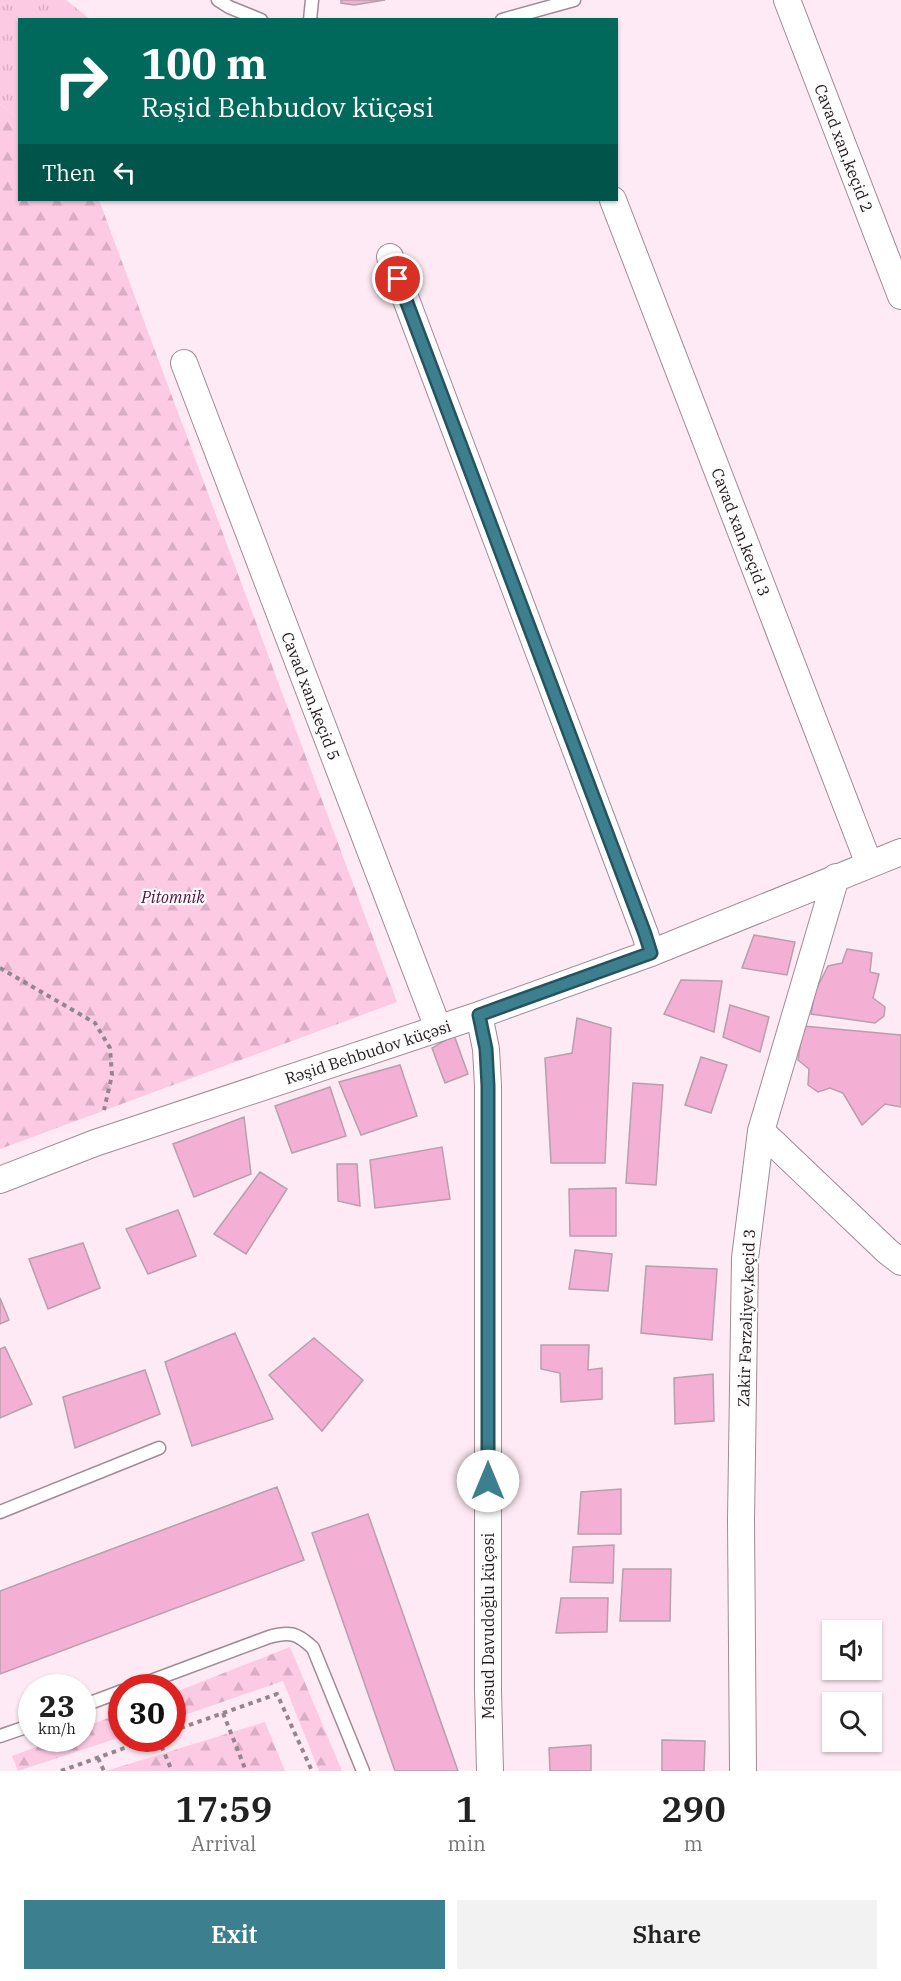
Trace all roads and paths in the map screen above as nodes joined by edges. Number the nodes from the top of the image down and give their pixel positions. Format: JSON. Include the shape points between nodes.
{"nodes":[{"id":1,"x":218,"y":0,"type":"edge"},
{"id":2,"x":312,"y":0,"type":"edge"},
{"id":3,"x":574,"y":0,"type":"edge"},
{"id":4,"x":788,"y":0,"type":"edge"},
{"id":5,"x":256,"y":18,"type":"edge"},
{"id":6,"x":310,"y":18,"type":"edge"},
{"id":7,"x":508,"y":18,"type":"edge"},
{"id":8,"x":613,"y":201,"type":"edge"},
{"id":9,"x":390,"y":257,"type":"dead end"},
{"id":10,"x":901,"y":296,"type":"edge"},
{"id":11,"x":184,"y":363,"type":"dead end"},
{"id":12,"x":901,"y":852,"type":"edge"},
{"id":13,"x":869,"y":864,"type":"junction"},
{"id":14,"x":836,"y":877,"type":"junction"},
{"id":15,"x":651,"y":953,"type":"junction"},
{"id":16,"x":0,"y":968,"type":"edge"},
{"id":17,"x":479,"y":1015,"type":"junction"},
{"id":18,"x":438,"y":1028,"type":"junction"},
{"id":19,"x":761,"y":1131,"type":"junction"},
{"id":20,"x":96,"y":1143,"type":"junction"},
{"id":21,"x":0,"y":1180,"type":"edge"},
{"id":22,"x":901,"y":1262,"type":"edge"},
{"id":23,"x":159,"y":1448,"type":"dead end"},
{"id":24,"x":0,"y":1512,"type":"edge"},
{"id":25,"x":169,"y":1674,"type":"edge"},
{"id":26,"x":223,"y":1713,"type":"junction"},
{"id":27,"x":186,"y":1726,"type":"edge"},
{"id":28,"x":18,"y":1730,"type":"edge"},
{"id":29,"x":0,"y":1736,"type":"edge"},
{"id":30,"x":114,"y":1752,"type":"edge"},
{"id":31,"x":164,"y":1752,"type":"edge"},
{"id":32,"x":98,"y":1758,"type":"junction"},
{"id":33,"x":61,"y":1771,"type":"edge"},
{"id":34,"x":104,"y":1771,"type":"edge"},
{"id":35,"x":172,"y":1771,"type":"edge"},
{"id":36,"x":246,"y":1771,"type":"edge"},
{"id":37,"x":312,"y":1771,"type":"edge"},
{"id":38,"x":363,"y":1771,"type":"edge"},
{"id":39,"x":490,"y":1771,"type":"edge"},
{"id":40,"x":743,"y":1771,"type":"edge"}],
"edges":[{"from":1,"to":5,"type":"lane"},
{"from":2,"to":6,"type":"lane"},
{"from":3,"to":7,"type":"lane"},
{"from":4,"to":10,"type":"street","name":"Cavad xan,keçid 2"},
{"from":8,"to":13,"type":"street","name":"Cavad xan,keçid 3"},
{"from":9,"to":15,"type":"street"},
{"from":11,"to":18,"type":"street","name":"Cavad xan,keçid 5"},
{"from":12,"to":13,"type":"street","name":"Rəşid Behbudov küçəsi"},
{"from":13,"to":14,"type":"street","name":"Rəşid Behbudov küçəsi"},
{"from":14,"to":15,"type":"street","name":"Rəşid Behbudov küçəsi"},
{"from":14,"to":19,"type":"street","name":"Zakir Fərzəliyev,keçid 3"},
{"from":15,"to":17,"type":"street","name":"Rəşid Behbudov küçəsi"},
{"from":16,"to":20,"type":"path","via":[[95,1023],[111,1048],[112,1075]]},
{"from":17,"to":18,"type":"street","name":"Rəşid Behbudov küçəsi"},
{"from":17,"to":39,"type":"street","name":"Məsud Davudoğlu küçəsi","via":[[488,1086]]},
{"from":18,"to":20,"type":"street","name":"Rəşid Behbudov küçəsi"},
{"from":19,"to":22,"type":"street"},
{"from":19,"to":40,"type":"street","name":"Zakir Fərzəliyev,keçid 3","via":[[745,1258]]},
{"from":20,"to":21,"type":"street","name":"Rəşid Behbudov küçəsi"},
{"from":23,"to":24,"type":"lane"},
{"from":25,"to":38,"type":"lane","via":[[268,1637],[283,1633],[300,1636],[313,1648]]},
{"from":26,"to":27,"type":"path"},
{"from":26,"to":36,"type":"path"},
{"from":26,"to":37,"type":"path","via":[[277,1694]]},
{"from":28,"to":29,"type":"lane"},
{"from":30,"to":32,"type":"path"},
{"from":31,"to":35,"type":"path"},
{"from":32,"to":33,"type":"path"},
{"from":32,"to":34,"type":"path"}]}
